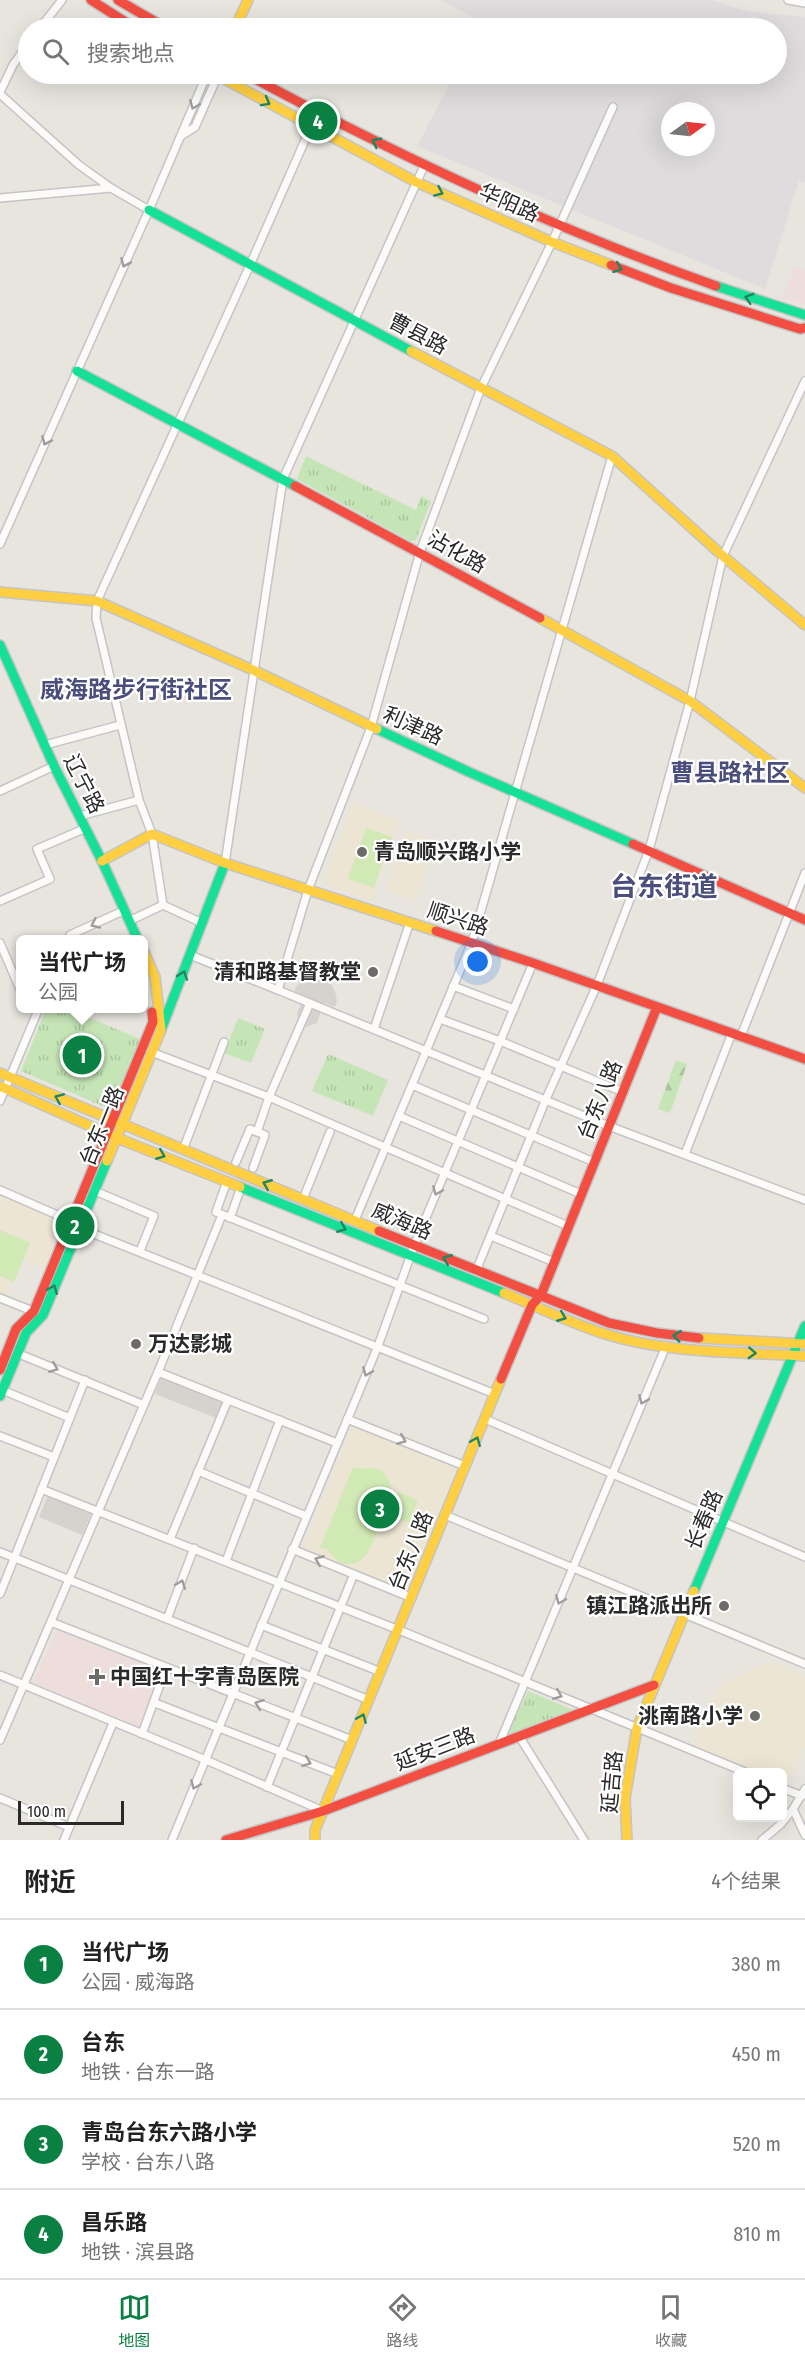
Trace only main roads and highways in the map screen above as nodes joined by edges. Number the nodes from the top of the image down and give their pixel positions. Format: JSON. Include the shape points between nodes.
{"nodes":[{"id":1,"x":91,"y":0,"type":"edge"},
{"id":2,"x":118,"y":0,"type":"edge"},
{"id":3,"x":248,"y":0,"type":"edge"},
{"id":4,"x":119,"y":18,"type":"edge"},
{"id":5,"x":149,"y":18,"type":"edge"},
{"id":6,"x":240,"y":18,"type":"edge"},
{"id":7,"x":235,"y":84,"type":"edge"},
{"id":8,"x":264,"y":84,"type":"edge"},
{"id":9,"x":149,"y":210,"type":"road end"},
{"id":10,"x":805,"y":315,"type":"edge"},
{"id":11,"x":805,"y":328,"type":"edge"},
{"id":12,"x":77,"y":370,"type":"road end"},
{"id":13,"x":0,"y":592,"type":"edge"},
{"id":14,"x":805,"y":625,"type":"edge"},
{"id":15,"x":0,"y":645,"type":"edge"},
{"id":16,"x":0,"y":657,"type":"edge"},
{"id":17,"x":52,"y":767,"type":"junction"},
{"id":18,"x":805,"y":789,"type":"edge"},
{"id":19,"x":83,"y":830,"type":"junction"},
{"id":20,"x":102,"y":861,"type":"junction"},
{"id":21,"x":225,"y":863,"type":"junction"},
{"id":22,"x":122,"y":911,"type":"junction"},
{"id":23,"x":805,"y":920,"type":"edge"},
{"id":24,"x":130,"y":935,"type":"edge"},
{"id":25,"x":136,"y":935,"type":"edge"},
{"id":26,"x":148,"y":962,"type":"edge"},
{"id":27,"x":148,"y":976,"type":"edge"},
{"id":28,"x":655,"y":1006,"type":"junction"},
{"id":29,"x":161,"y":1030,"type":"junction"},
{"id":30,"x":805,"y":1059,"type":"edge"},
{"id":31,"x":0,"y":1073,"type":"edge"},
{"id":32,"x":3,"y":1087,"type":"edge"},
{"id":33,"x":117,"y":1123,"type":"junction"},
{"id":34,"x":108,"y":1133,"type":"junction"},
{"id":35,"x":117,"y":1138,"type":"junction"},
{"id":36,"x":75,"y":1224,"type":"junction"},
{"id":37,"x":412,"y":1251,"type":"junction"},
{"id":38,"x":540,"y":1295,"type":"junction"},
{"id":39,"x":532,"y":1305,"type":"junction"},
{"id":40,"x":38,"y":1313,"type":"junction"},
{"id":41,"x":805,"y":1326,"type":"edge"},
{"id":42,"x":801,"y":1344,"type":"edge"},
{"id":43,"x":793,"y":1356,"type":"junction"},
{"id":44,"x":805,"y":1356,"type":"edge"},
{"id":45,"x":0,"y":1370,"type":"edge"},
{"id":46,"x":1,"y":1393,"type":"edge"},
{"id":47,"x":654,"y":1685,"type":"junction"},
{"id":48,"x":636,"y":1728,"type":"joint"},
{"id":49,"x":323,"y":1811,"type":"junction"},
{"id":50,"x":226,"y":1840,"type":"edge"},
{"id":51,"x":315,"y":1840,"type":"edge"},
{"id":52,"x":627,"y":1840,"type":"edge"}],
"edges":[{"from":1,"to":4,"type":"main road"},
{"from":2,"to":5,"type":"main road"},
{"from":3,"to":6,"type":"main road"},
{"from":7,"to":11,"type":"main road","name":"华阳路","one_way":true,"via":[[416,182],[552,242],[671,288]]},
{"from":10,"to":8,"type":"main road","name":"华阳路","one_way":true,"via":[[676,273],[559,226],[424,166]]},
{"from":9,"to":14,"type":"main road","name":"曹县路","via":[[612,456]]},
{"from":12,"to":18,"type":"main road","name":"沾化路","via":[[690,701]]},
{"from":13,"to":23,"type":"main road","name":"利津路","via":[[97,601]]},
{"from":15,"to":17,"type":"main road","name":"辽宁路"},
{"from":16,"to":17,"type":"main road","name":"辽宁路"},
{"from":17,"to":19,"type":"main road","name":"辽宁路"},
{"from":17,"to":19,"type":"main road","name":"辽宁路","via":[[80,816]]},
{"from":19,"to":20,"type":"main road","name":"辽宁路"},
{"from":19,"to":22,"type":"main road","name":"辽宁路"},
{"from":20,"to":21,"type":"main road","name":"顺兴路","via":[[152,834]]},
{"from":20,"to":22,"type":"main road","name":"辽宁路"},
{"from":21,"to":28,"type":"main road","name":"顺兴路"},
{"from":29,"to":21,"type":"main road","name":"台东一路","one_way":true},
{"from":22,"to":24,"type":"main road","name":"辽宁路"},
{"from":22,"to":25,"type":"main road","name":"辽宁路"},
{"from":26,"to":29,"type":"main road","via":[[154,976]]},
{"from":27,"to":33,"type":"main road","name":"台东一路","via":[[153,1022]]},
{"from":28,"to":30,"type":"main road","name":"顺兴路"},
{"from":28,"to":38,"type":"main road","name":"台东八路"},
{"from":29,"to":33,"type":"main road","name":"台东一路"},
{"from":33,"to":31,"type":"main road","name":"威海路","one_way":true},
{"from":32,"to":34,"type":"main road","name":"威海路"},
{"from":33,"to":34,"type":"main road","name":"台东一路"},
{"from":33,"to":35,"type":"main road","name":"台东一路"},
{"from":37,"to":33,"type":"main road","name":"威海路","one_way":true,"via":[[355,1220]]},
{"from":34,"to":35,"type":"main road","name":"威海路"},
{"from":34,"to":36,"type":"main road","name":"台东一路"},
{"from":35,"to":36,"type":"main road","name":"台东一路","via":[[95,1191]]},
{"from":35,"to":37,"type":"main road","name":"威海路","one_way":true},
{"from":36,"to":40,"type":"main road","name":"台东一路"},
{"from":38,"to":37,"type":"main road","name":"威海路","one_way":true},
{"from":37,"to":39,"type":"main road","name":"威海路"},
{"from":38,"to":39,"type":"main road","name":"台东八路"},
{"from":42,"to":38,"type":"main road","name":"威海路","one_way":true,"via":[[694,1338],[636,1330],[588,1316]]},
{"from":39,"to":43,"type":"main road","name":"威海路","one_way":true,"via":[[605,1334],[634,1341]]},
{"from":49,"to":39,"type":"main road","name":"台东八路","one_way":true},
{"from":40,"to":45,"type":"main road","name":"台东一路","via":[[16,1329]]},
{"from":40,"to":46,"type":"main road","name":"台东一路"},
{"from":41,"to":42,"type":"main road","name":"长春路"},
{"from":42,"to":43,"type":"main road","name":"长春路"},
{"from":43,"to":44,"type":"main road","name":"威海路"},
{"from":43,"to":47,"type":"main road","name":"长春路"},
{"from":47,"to":48,"type":"main road","name":"长春路"},
{"from":47,"to":49,"type":"main road","name":"延安三路"},
{"from":48,"to":52,"type":"main road","name":"延吉路","via":[[625,1798]]},
{"from":49,"to":50,"type":"main road","name":"延安三路"},
{"from":49,"to":51,"type":"main road","name":"台东八路"}]}
